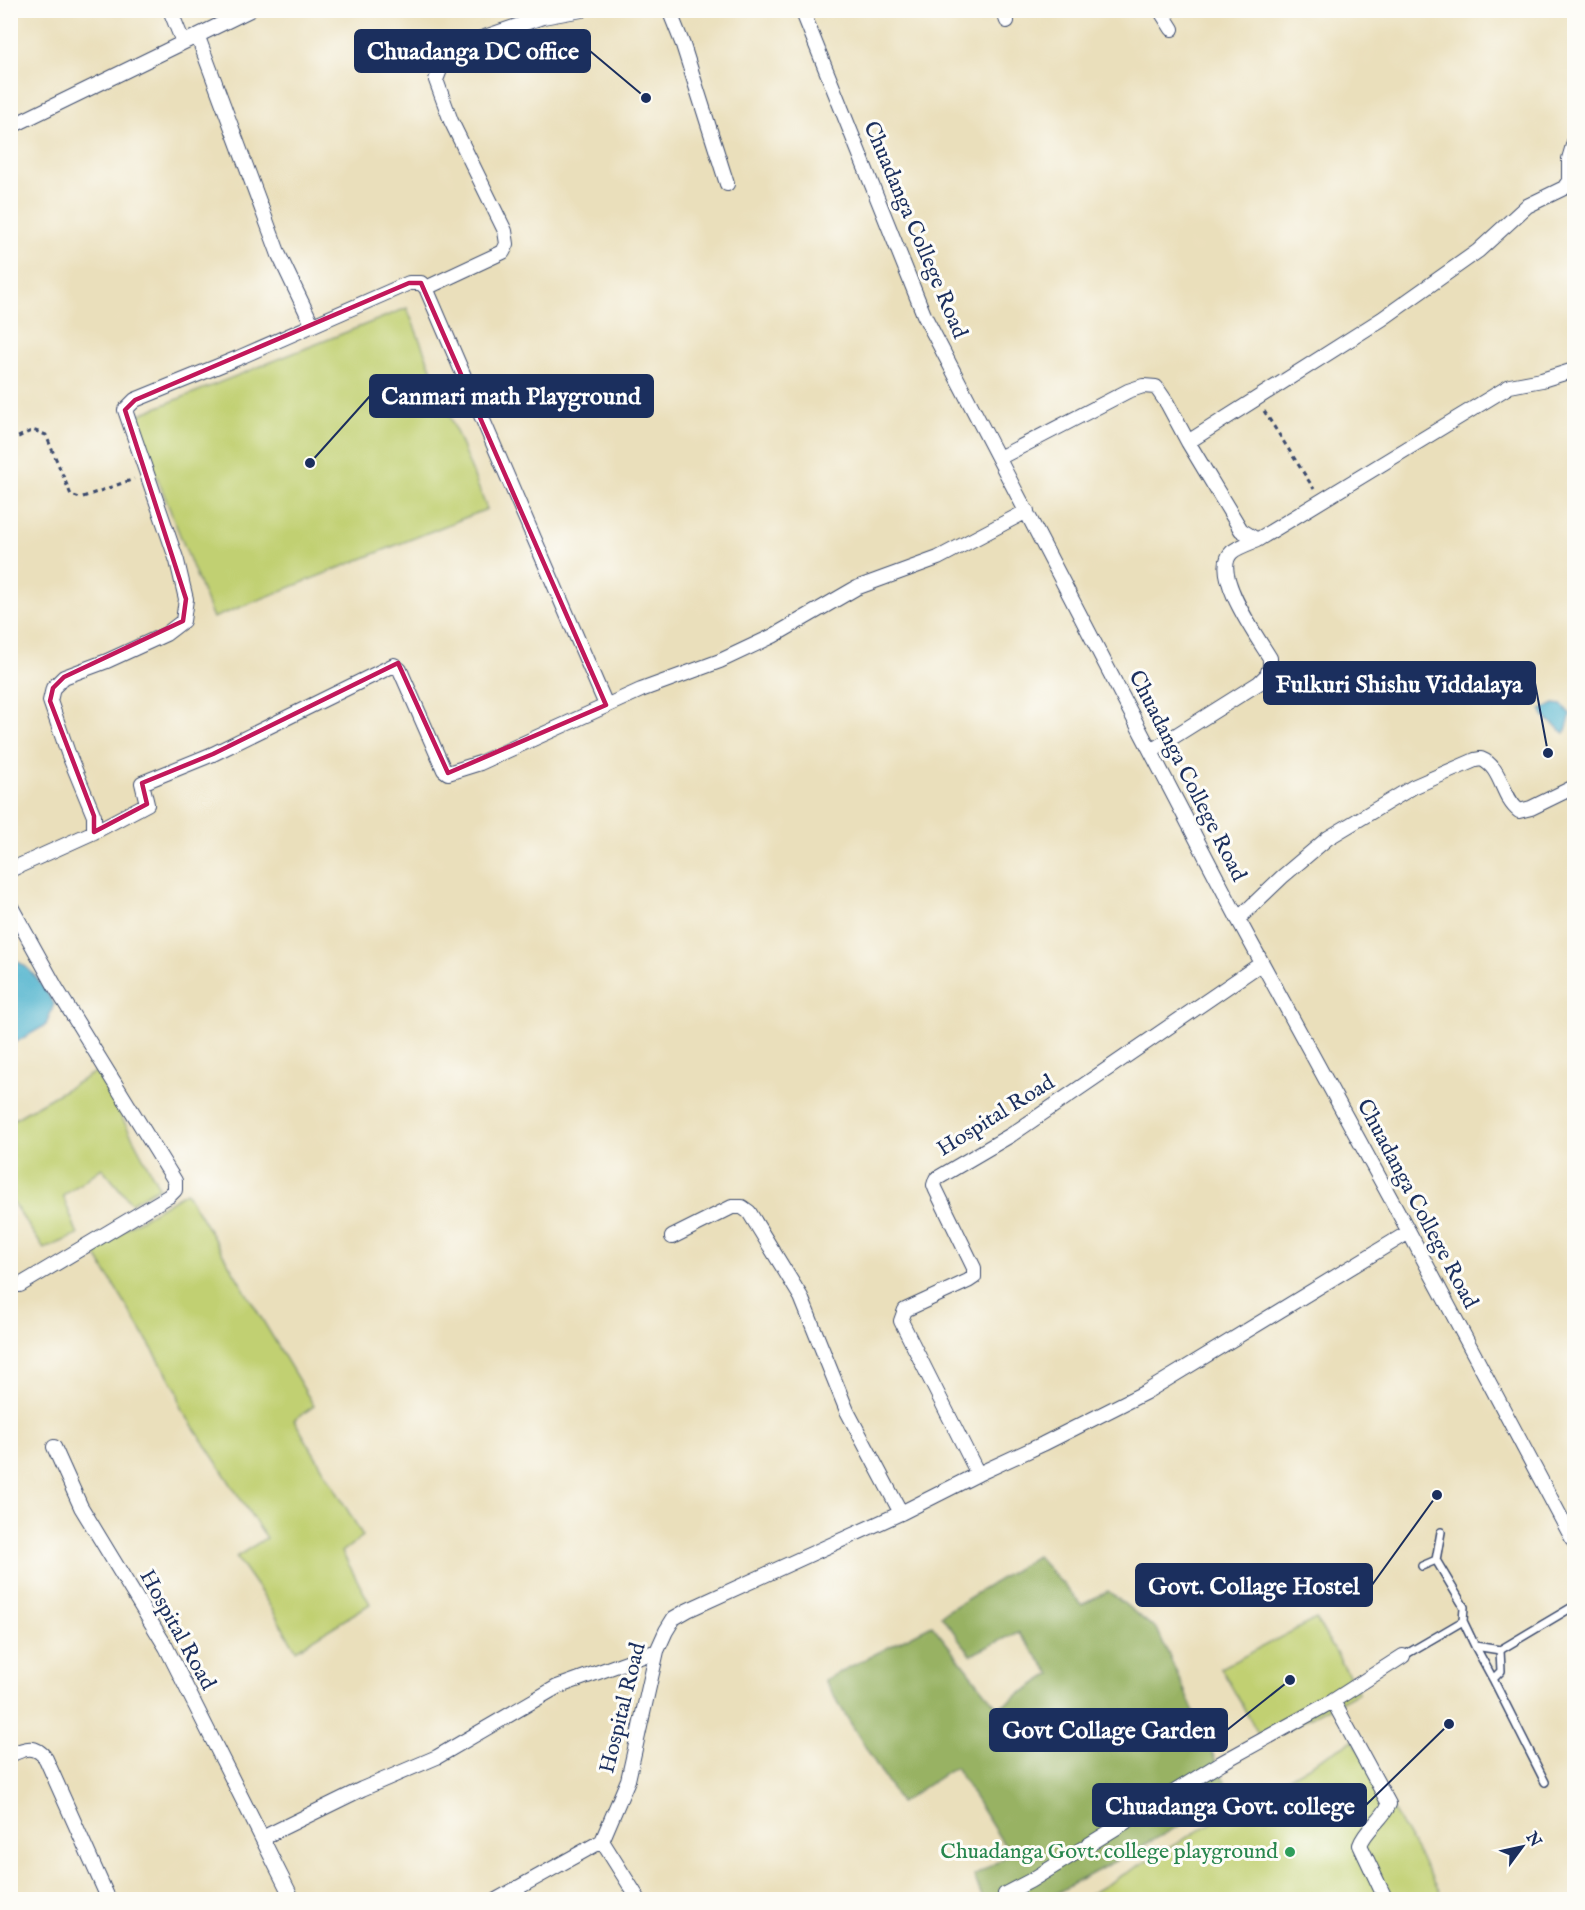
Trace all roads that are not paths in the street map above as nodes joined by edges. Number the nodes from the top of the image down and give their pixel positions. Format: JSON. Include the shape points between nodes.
{"nodes":[{"id":1,"x":170,"y":10,"type":"edge"},
{"id":2,"x":250,"y":10,"type":"edge"},
{"id":3,"x":582,"y":10,"type":"edge"},
{"id":4,"x":669,"y":10,"type":"edge"},
{"id":5,"x":802,"y":10,"type":"edge"},
{"id":6,"x":1160,"y":10,"type":"edge"},
{"id":7,"x":1172,"y":29,"type":"dead end"},
{"id":8,"x":198,"y":37,"type":"junction"},
{"id":9,"x":183,"y":42,"type":"junction"},
{"id":10,"x":10,"y":127,"type":"edge"},
{"id":11,"x":1575,"y":142,"type":"edge"},
{"id":12,"x":727,"y":184,"type":"dead end"},
{"id":13,"x":426,"y":288,"type":"junction"},
{"id":14,"x":312,"y":324,"type":"junction"},
{"id":15,"x":1575,"y":370,"type":"edge"},
{"id":16,"x":1188,"y":442,"type":"junction"},
{"id":17,"x":999,"y":458,"type":"junction"},
{"id":18,"x":1027,"y":511,"type":"junction"},
{"id":19,"x":1257,"y":540,"type":"junction"},
{"id":20,"x":606,"y":705,"type":"junction"},
{"id":21,"x":1151,"y":751,"type":"junction"},
{"id":22,"x":1575,"y":787,"type":"edge"},
{"id":23,"x":94,"y":832,"type":"junction"},
{"id":24,"x":10,"y":870,"type":"edge"},
{"id":25,"x":10,"y":905,"type":"edge"},
{"id":26,"x":1238,"y":919,"type":"junction"},
{"id":27,"x":15,"y":924,"type":"edge"},
{"id":28,"x":1262,"y":963,"type":"junction"},
{"id":29,"x":1409,"y":1232,"type":"junction"},
{"id":30,"x":672,"y":1237,"type":"dead end"},
{"id":31,"x":20,"y":1285,"type":"dead end"},
{"id":32,"x":54,"y":1447,"type":"dead end"},
{"id":33,"x":978,"y":1474,"type":"junction"},
{"id":34,"x":902,"y":1514,"type":"junction"},
{"id":35,"x":1441,"y":1532,"type":"dead end"},
{"id":36,"x":1575,"y":1542,"type":"edge"},
{"id":37,"x":1436,"y":1560,"type":"junction"},
{"id":38,"x":1422,"y":1566,"type":"dead end"},
{"id":39,"x":1575,"y":1606,"type":"edge"},
{"id":40,"x":1463,"y":1621,"type":"junction"},
{"id":41,"x":1475,"y":1646,"type":"junction"},
{"id":42,"x":1500,"y":1650,"type":"junction"},
{"id":43,"x":657,"y":1651,"type":"junction"},
{"id":44,"x":1403,"y":1656,"type":"joint"},
{"id":45,"x":1493,"y":1678,"type":"junction"},
{"id":46,"x":1332,"y":1701,"type":"junction"},
{"id":47,"x":10,"y":1755,"type":"edge"},
{"id":48,"x":1545,"y":1782,"type":"dead end"},
{"id":49,"x":262,"y":1839,"type":"junction"},
{"id":50,"x":602,"y":1841,"type":"junction"},
{"id":51,"x":109,"y":1899,"type":"edge"},
{"id":52,"x":293,"y":1899,"type":"edge"},
{"id":53,"x":496,"y":1899,"type":"edge"},
{"id":54,"x":639,"y":1899,"type":"edge"},
{"id":55,"x":1008,"y":1899,"type":"edge"},
{"id":56,"x":1386,"y":1899,"type":"edge"}],
"edges":[{"from":1,"to":9,"type":"street"},
{"from":2,"to":8,"type":"street"},
{"from":3,"to":13,"type":"street","via":[[543,17],[473,41],[451,52],[442,62],[436,80],[443,101],[506,231],[507,244],[502,252]]},
{"from":4,"to":12,"type":"street"},
{"from":5,"to":17,"type":"street","name":"Chuadanga College Road","via":[[924,315]]},
{"from":6,"to":7,"type":"street"},
{"from":8,"to":9,"type":"street"},
{"from":8,"to":14,"type":"street","via":[[279,255]]},
{"from":9,"to":10,"type":"street"},
{"from":11,"to":16,"type":"street","via":[[1569,159],[1569,181],[1564,188],[1527,206],[1478,251],[1382,319]]},
{"from":13,"to":14,"type":"street","via":[[409,283]]},
{"from":13,"to":20,"type":"street"},
{"from":14,"to":23,"type":"street","via":[[135,400],[125,410],[177,561],[186,599],[183,621],[166,634],[64,677],[53,688],[50,701],[94,816]]},
{"from":15,"to":19,"type":"street","via":[[1510,386]]},
{"from":16,"to":17,"type":"street","via":[[1156,387],[1143,386]]},
{"from":16,"to":19,"type":"street","via":[[1241,530]]},
{"from":17,"to":18,"type":"street","name":"Chuadanga College Road"},
{"from":18,"to":20,"type":"street","via":[[938,558],[856,588],[773,636],[720,661]]},
{"from":18,"to":21,"type":"street","name":"Chuadanga College Road"},
{"from":19,"to":21,"type":"street","via":[[1231,553],[1225,572],[1233,595],[1270,658],[1267,675],[1250,690]]},
{"from":20,"to":23,"type":"street","via":[[480,763],[448,773],[425,731],[400,670],[394,665],[223,749],[142,783],[147,804]]},
{"from":21,"to":26,"type":"street","name":"Chuadanga College Road"},
{"from":22,"to":26,"type":"street","via":[[1532,808],[1519,810],[1492,766],[1475,760],[1413,787],[1328,838]]},
{"from":23,"to":24,"type":"street"},
{"from":25,"to":27,"type":"street"},
{"from":26,"to":28,"type":"street","name":"Chuadanga College Road"},
{"from":27,"to":31,"type":"street","via":[[172,1174],[175,1190]]},
{"from":28,"to":29,"type":"street","name":"Chuadanga College Road"},
{"from":28,"to":33,"type":"street","name":"Hospital Road","via":[[1011,1135],[936,1179],[934,1185],[974,1268],[974,1277],[905,1310],[901,1321]]},
{"from":29,"to":33,"type":"street","name":"Hospital Road","via":[[1146,1392]]},
{"from":29,"to":36,"type":"street","name":"Chuadanga College Road"},
{"from":30,"to":34,"type":"street","via":[[732,1206],[749,1212],[801,1297],[847,1411]]},
{"from":32,"to":49,"type":"street","name":"Hospital Road","via":[[81,1507],[166,1647]]},
{"from":33,"to":34,"type":"street","name":"Hospital Road"},
{"from":34,"to":43,"type":"street","name":"Hospital Road","via":[[688,1610],[674,1618]]},
{"from":35,"to":37,"type":"lane"},
{"from":37,"to":38,"type":"lane"},
{"from":37,"to":40,"type":"lane","via":[[1464,1607]]},
{"from":39,"to":42,"type":"lane"},
{"from":40,"to":41,"type":"lane"},
{"from":40,"to":44,"type":"lane"},
{"from":41,"to":42,"type":"lane"},
{"from":41,"to":45,"type":"lane"},
{"from":42,"to":45,"type":"lane","via":[[1501,1671]]},
{"from":43,"to":49,"type":"street","via":[[557,1688],[437,1757]]},
{"from":43,"to":50,"type":"street","name":"Hospital Road","via":[[628,1780]]},
{"from":44,"to":46,"type":"street"},
{"from":45,"to":48,"type":"lane"},
{"from":46,"to":55,"type":"street","via":[[1221,1763],[1005,1894]]},
{"from":46,"to":56,"type":"street","via":[[1389,1804],[1364,1834],[1360,1845]]},
{"from":47,"to":51,"type":"street","via":[[34,1748],[46,1759]]},
{"from":49,"to":52,"type":"street","name":"Hospital Road"},
{"from":50,"to":53,"type":"street"},
{"from":50,"to":54,"type":"street"}]}
